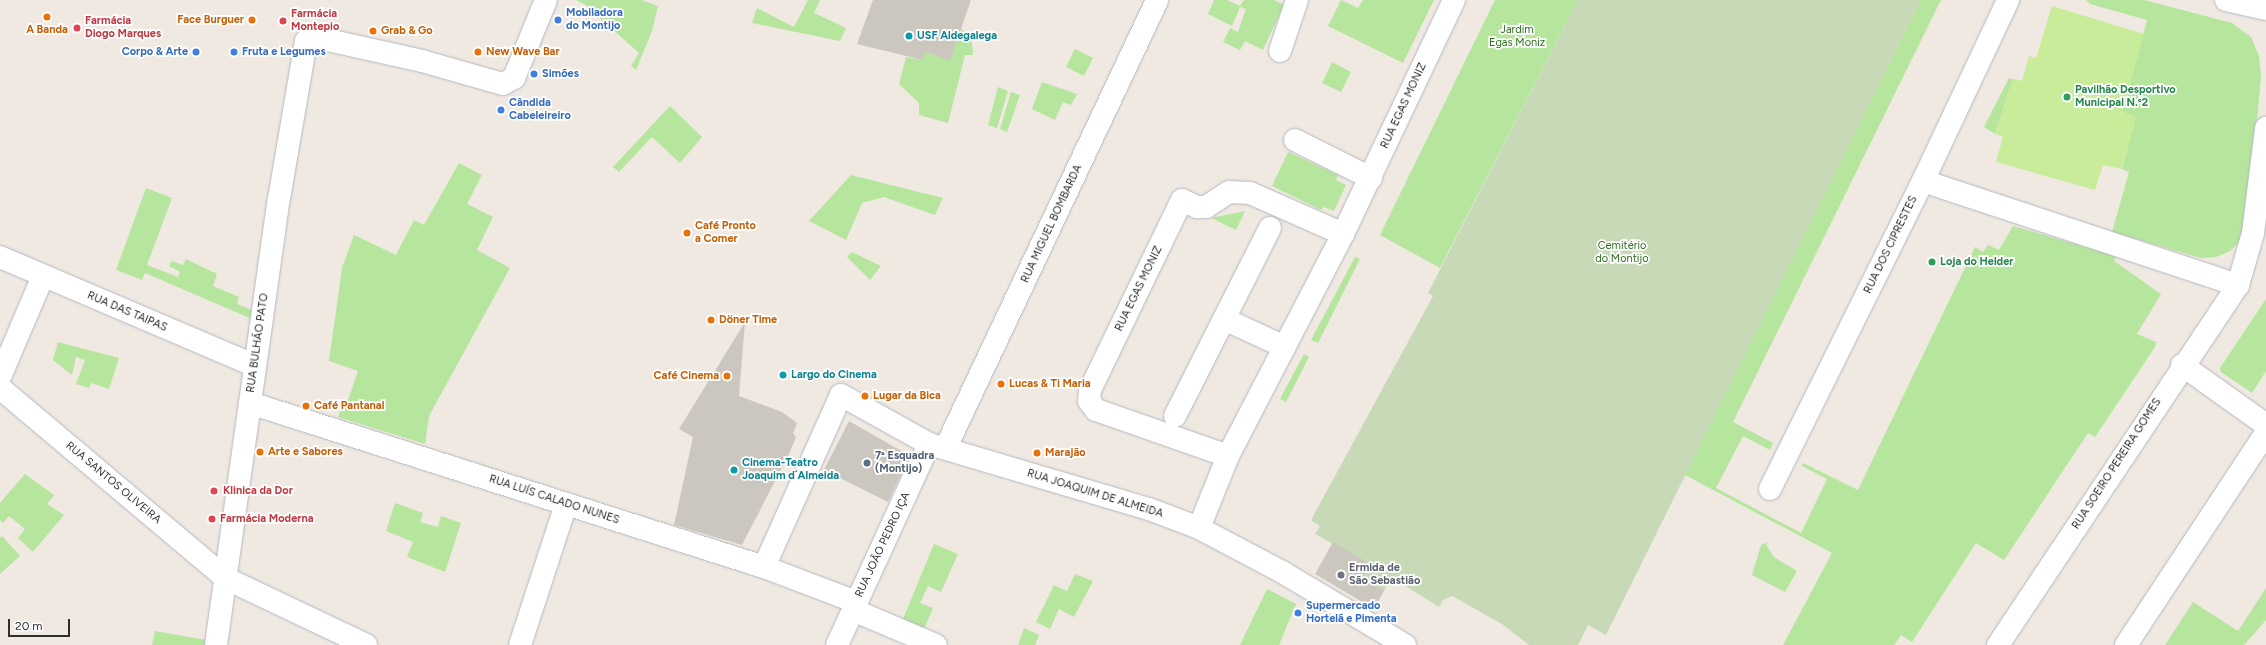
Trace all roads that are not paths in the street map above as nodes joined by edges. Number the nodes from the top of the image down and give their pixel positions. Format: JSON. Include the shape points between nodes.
{"nodes":[{"id":1,"x":546,"y":0,"type":"edge"},
{"id":2,"x":1157,"y":0,"type":"edge"},
{"id":3,"x":1296,"y":0,"type":"edge"},
{"id":4,"x":1454,"y":0,"type":"edge"},
{"id":5,"x":2008,"y":0,"type":"edge"},
{"id":6,"x":2226,"y":0,"type":"edge"},
{"id":7,"x":2266,"y":9,"type":"edge"},
{"id":8,"x":1280,"y":50,"type":"dead end"},
{"id":9,"x":2266,"y":128,"type":"edge"},
{"id":10,"x":1295,"y":140,"type":"dead end"},
{"id":11,"x":1371,"y":178,"type":"junction"},
{"id":12,"x":1923,"y":181,"type":"junction"},
{"id":13,"x":1270,"y":228,"type":"dead end"},
{"id":14,"x":1343,"y":234,"type":"junction"},
{"id":15,"x":0,"y":257,"type":"edge"},
{"id":16,"x":43,"y":276,"type":"junction"},
{"id":17,"x":2238,"y":285,"type":"junction"},
{"id":18,"x":1224,"y":319,"type":"junction"},
{"id":19,"x":1285,"y":347,"type":"junction"},
{"id":20,"x":2182,"y":365,"type":"junction"},
{"id":21,"x":255,"y":366,"type":"junction"},
{"id":22,"x":0,"y":377,"type":"edge"},
{"id":23,"x":0,"y":388,"type":"edge"},
{"id":24,"x":250,"y":403,"type":"junction"},
{"id":25,"x":1175,"y":416,"type":"dead end"},
{"id":26,"x":2266,"y":425,"type":"edge"},
{"id":27,"x":2266,"y":433,"type":"edge"},
{"id":28,"x":937,"y":446,"type":"junction"},
{"id":29,"x":1228,"y":456,"type":"junction"},
{"id":30,"x":1770,"y":489,"type":"dead end"},
{"id":31,"x":566,"y":504,"type":"junction"},
{"id":32,"x":1198,"y":528,"type":"junction"},
{"id":33,"x":764,"y":567,"type":"junction"},
{"id":34,"x":227,"y":579,"type":"junction"},
{"id":35,"x":855,"y":606,"type":"junction"},
{"id":36,"x":216,"y":645,"type":"edge"},
{"id":37,"x":366,"y":645,"type":"edge"},
{"id":38,"x":520,"y":645,"type":"edge"},
{"id":39,"x":837,"y":645,"type":"edge"},
{"id":40,"x":936,"y":645,"type":"edge"},
{"id":41,"x":1405,"y":645,"type":"edge"},
{"id":42,"x":1998,"y":645,"type":"edge"},
{"id":43,"x":2126,"y":645,"type":"edge"}],
"edges":[{"from":1,"to":21,"type":"street","name":"RUA BULHÃO PATO","via":[[514,78],[503,84],[422,61],[314,37],[306,41]]},
{"from":2,"to":28,"type":"street","name":"RUA MIGUEL BOMBARDA"},
{"from":3,"to":8,"type":"street"},
{"from":4,"to":11,"type":"street","name":"RUA EGAS MONIZ"},
{"from":5,"to":12,"type":"street","name":"RUA DOS CIPRESTES"},
{"from":6,"to":7,"type":"street"},
{"from":9,"to":17,"type":"street","name":"RUA SOEIRO PEREIRA GOMES","via":[[2253,233]]},
{"from":10,"to":11,"type":"street"},
{"from":11,"to":14,"type":"street","name":"RUA EGAS MONIZ"},
{"from":12,"to":17,"type":"street"},
{"from":12,"to":30,"type":"street","name":"RUA DOS CIPRESTES"},
{"from":13,"to":18,"type":"street"},
{"from":14,"to":19,"type":"street","name":"RUA EGAS MONIZ"},
{"from":14,"to":29,"type":"street","name":"RUA EGAS MONIZ","via":[[1250,193],[1229,192],[1206,207],[1198,207],[1182,200],[1090,390],[1089,401],[1096,410]]},
{"from":15,"to":16,"type":"street","name":"RUA DAS TAIPAS"},
{"from":16,"to":21,"type":"street","name":"RUA DAS TAIPAS"},
{"from":16,"to":22,"type":"street"},
{"from":17,"to":20,"type":"street","name":"RUA SOEIRO PEREIRA GOMES"},
{"from":18,"to":19,"type":"street"},
{"from":18,"to":25,"type":"street"},
{"from":19,"to":29,"type":"street","name":"RUA EGAS MONIZ"},
{"from":20,"to":26,"type":"street"},
{"from":20,"to":42,"type":"street","name":"RUA SOEIRO PEREIRA GOMES"},
{"from":21,"to":24,"type":"street","name":"RUA BULHÃO PATO"},
{"from":23,"to":34,"type":"street","name":"RUA SANTOS OLIVEIRA"},
{"from":24,"to":31,"type":"street","name":"RUA LUÍS CALADO NUNES"},
{"from":24,"to":34,"type":"street","name":"RUA BULHÃO PATO"},
{"from":27,"to":43,"type":"street"},
{"from":28,"to":32,"type":"street","name":"RUA JOAQUIM DE ALMEIDA","via":[[1149,509]]},
{"from":28,"to":33,"type":"street","name":"RUA JOAQUIM DE ALMEIDA","via":[[841,395]]},
{"from":28,"to":35,"type":"street","name":"RUA JOÃO PEDRO IÇA"},
{"from":29,"to":32,"type":"street","name":"RUA EGAS MONIZ"},
{"from":31,"to":33,"type":"street","name":"RUA LUÍS CALADO NUNES"},
{"from":31,"to":38,"type":"street"},
{"from":32,"to":41,"type":"street","name":"RUA JOAQUIM DE ALMEIDA","via":[[1282,572]]},
{"from":33,"to":35,"type":"street","name":"RUA LUÍS CALADO NUNES"},
{"from":34,"to":36,"type":"street","name":"RUA BULHÃO PATO"},
{"from":34,"to":37,"type":"street","name":"RUA SANTOS OLIVEIRA"},
{"from":35,"to":39,"type":"street","name":"RUA JOÃO PEDRO IÇA"},
{"from":35,"to":40,"type":"street","name":"RUA LUÍS CALADO NUNES"}]}
